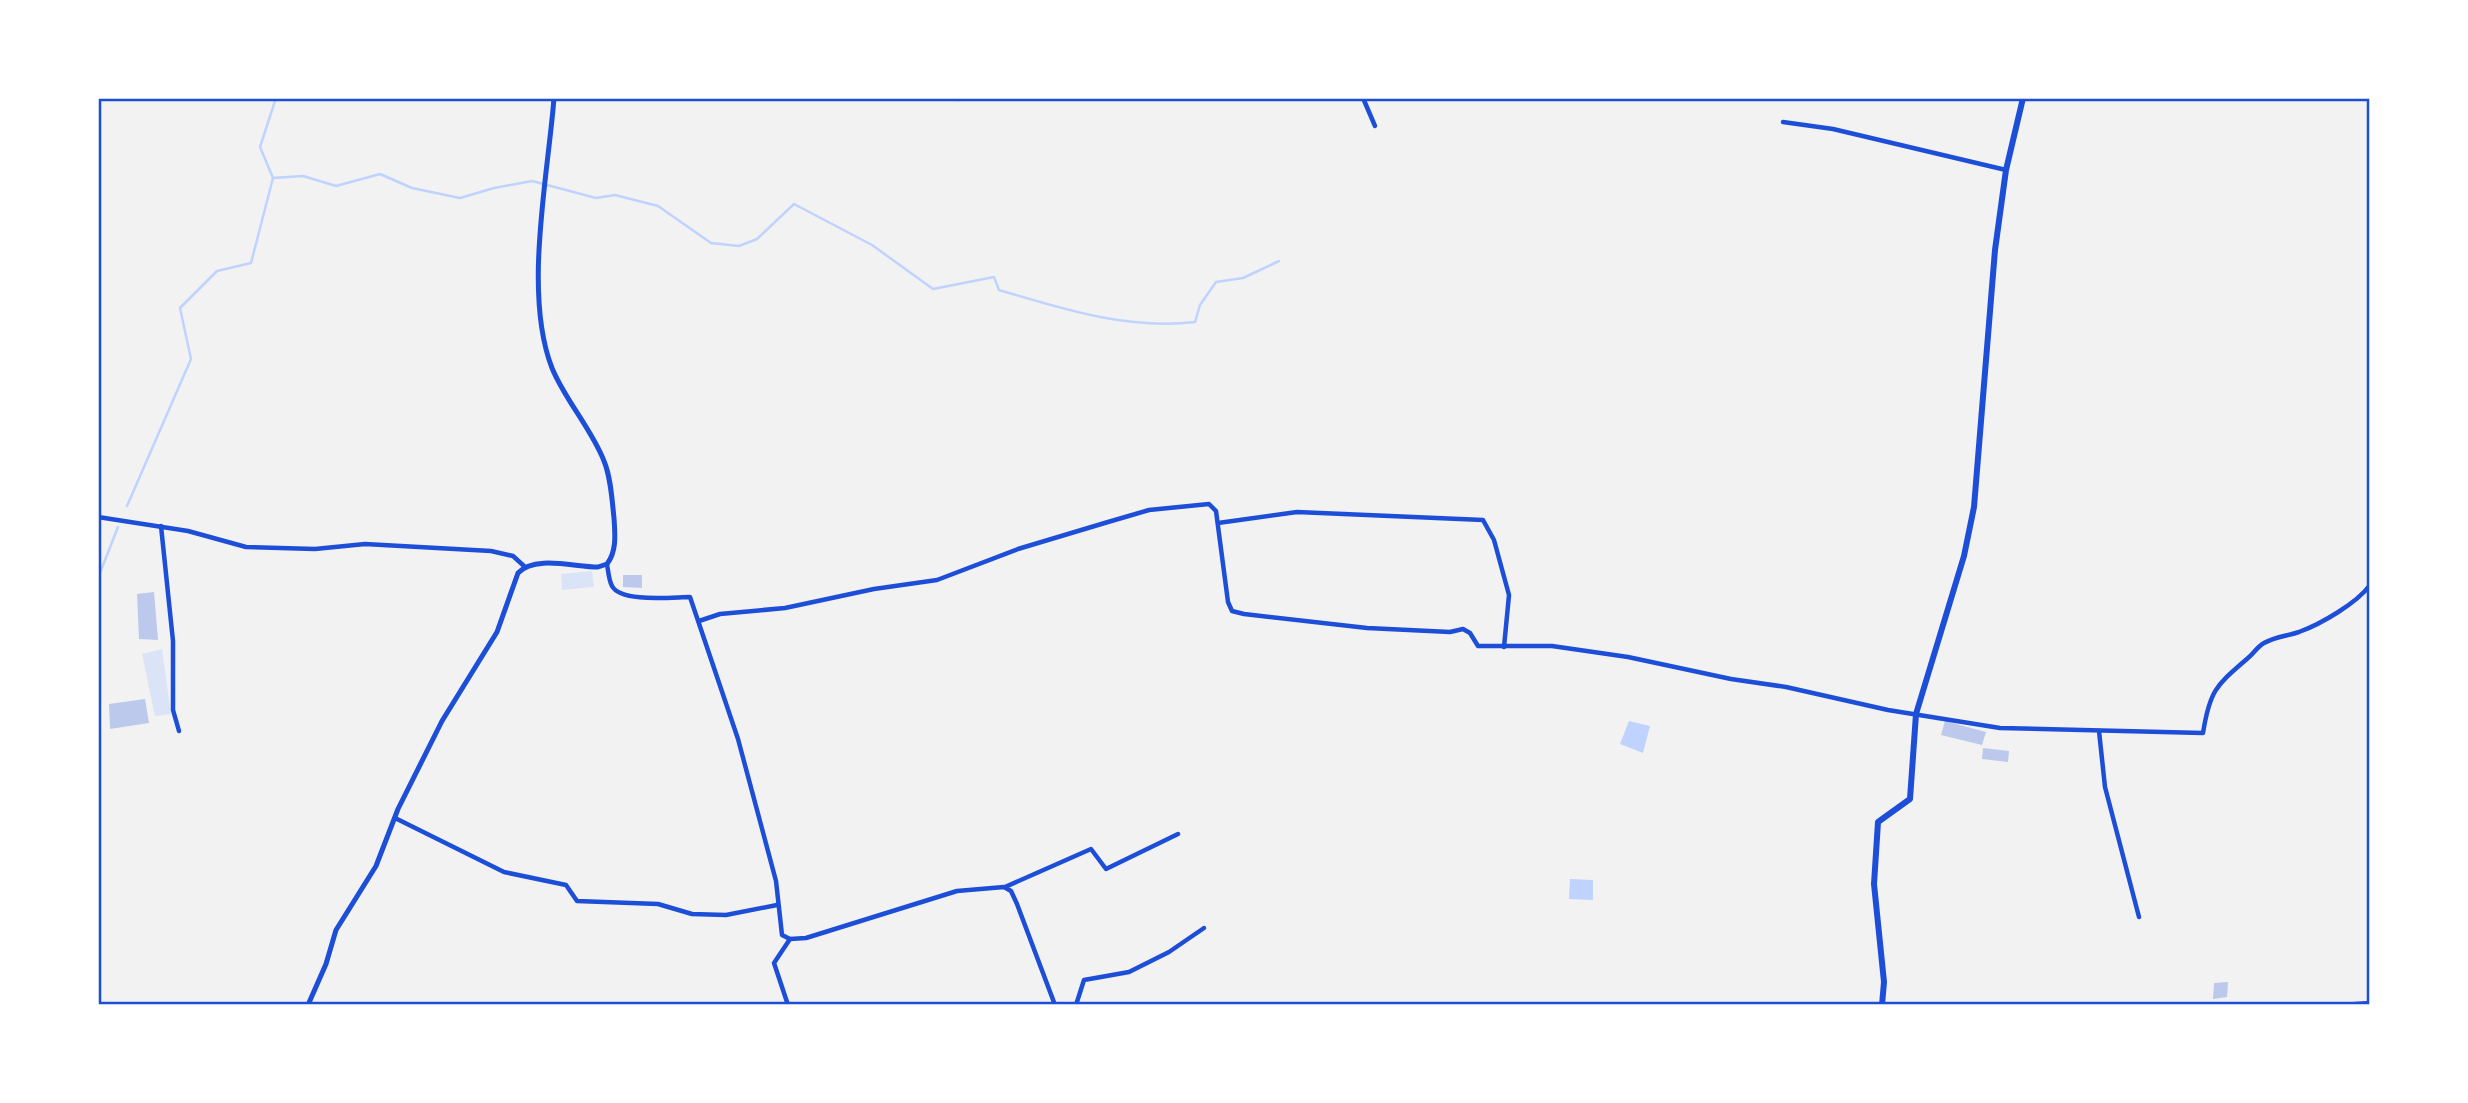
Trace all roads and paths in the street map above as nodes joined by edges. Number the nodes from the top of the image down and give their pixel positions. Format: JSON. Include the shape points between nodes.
{"nodes":[{"id":1,"x":554,"y":98,"type":"edge"},
{"id":2,"x":1363,"y":98,"type":"edge"},
{"id":3,"x":2023,"y":98,"type":"edge"},
{"id":4,"x":1783,"y":122,"type":"dead end"},
{"id":5,"x":1375,"y":126,"type":"dead end"},
{"id":6,"x":2006,"y":170,"type":"junction"},
{"id":7,"x":98,"y":517,"type":"edge"},
{"id":8,"x":1218,"y":523,"type":"junction"},
{"id":9,"x":161,"y":526,"type":"junction"},
{"id":10,"x":607,"y":564,"type":"junction"},
{"id":11,"x":524,"y":566,"type":"junction"},
{"id":12,"x":2370,"y":585,"type":"edge"},
{"id":13,"x":699,"y":621,"type":"junction"},
{"id":14,"x":1504,"y":647,"type":"junction"},
{"id":15,"x":1916,"y":714,"type":"junction"},
{"id":16,"x":179,"y":731,"type":"dead end"},
{"id":17,"x":2099,"y":731,"type":"junction"},
{"id":18,"x":395,"y":818,"type":"junction"},
{"id":19,"x":1178,"y":834,"type":"dead end"},
{"id":20,"x":1004,"y":887,"type":"junction"},
{"id":21,"x":778,"y":905,"type":"junction"},
{"id":22,"x":2139,"y":918,"type":"dead end"},
{"id":23,"x":1204,"y":928,"type":"dead end"},
{"id":24,"x":790,"y":939,"type":"junction"},
{"id":25,"x":2370,"y":1003,"type":"edge"},
{"id":26,"x":308,"y":1005,"type":"edge"},
{"id":27,"x":788,"y":1005,"type":"edge"},
{"id":28,"x":1055,"y":1005,"type":"edge"},
{"id":29,"x":1076,"y":1005,"type":"edge"},
{"id":30,"x":1882,"y":1005,"type":"edge"},
{"id":31,"x":2342,"y":1005,"type":"edge"}],
"edges":[{"from":1,"to":10,"type":"street","via":[[542,192],[540,273],[545,342],[558,381],[604,461],[615,530],[614,551]]},
{"from":2,"to":5,"type":"street"},
{"from":3,"to":6,"type":"main road"},
{"from":4,"to":6,"type":"street"},
{"from":6,"to":15,"type":"main road","via":[[1991,290],[1974,507],[1964,556]]},
{"from":7,"to":9,"type":"street"},
{"from":8,"to":13,"type":"street","via":[[1209,504],[1149,510],[937,580]]},
{"from":8,"to":14,"type":"street","via":[[1232,611],[1367,628],[1463,629],[1478,646]]},
{"from":8,"to":14,"type":"street","via":[[1297,512],[1483,520],[1494,540],[1509,595]]},
{"from":9,"to":11,"type":"street","via":[[246,547],[315,549],[365,544],[491,551],[513,556]]},
{"from":9,"to":16,"type":"street","via":[[173,641],[173,710]]},
{"from":10,"to":11,"type":"street"},
{"from":10,"to":13,"type":"street","via":[[618,592],[631,597],[690,597]]},
{"from":11,"to":18,"type":"street","via":[[496,632],[442,721]]},
{"from":12,"to":17,"type":"street","via":[[2334,615],[2261,645],[2229,672],[2206,711],[2203,733]]},
{"from":13,"to":21,"type":"street","via":[[738,738],[776,881]]},
{"from":14,"to":15,"type":"street","via":[[1552,646],[1628,657]]},
{"from":15,"to":17,"type":"street","via":[[2000,728]]},
{"from":15,"to":30,"type":"main road","via":[[1910,799],[1878,822],[1874,884],[1884,982]]},
{"from":17,"to":22,"type":"street","via":[[2105,787]]},
{"from":18,"to":21,"type":"street","via":[[504,872],[566,885],[577,901],[658,904],[692,914],[726,915]]},
{"from":18,"to":26,"type":"street","via":[[376,866],[336,930]]},
{"from":19,"to":20,"type":"street","via":[[1106,869],[1091,849]]},
{"from":20,"to":24,"type":"street","via":[[957,891]]},
{"from":20,"to":28,"type":"street","via":[[1017,904]]},
{"from":21,"to":24,"type":"street","via":[[782,935]]},
{"from":23,"to":29,"type":"street","via":[[1129,972],[1084,980]]},
{"from":24,"to":27,"type":"street","via":[[774,963]]},
{"from":25,"to":31,"type":"street"}]}
